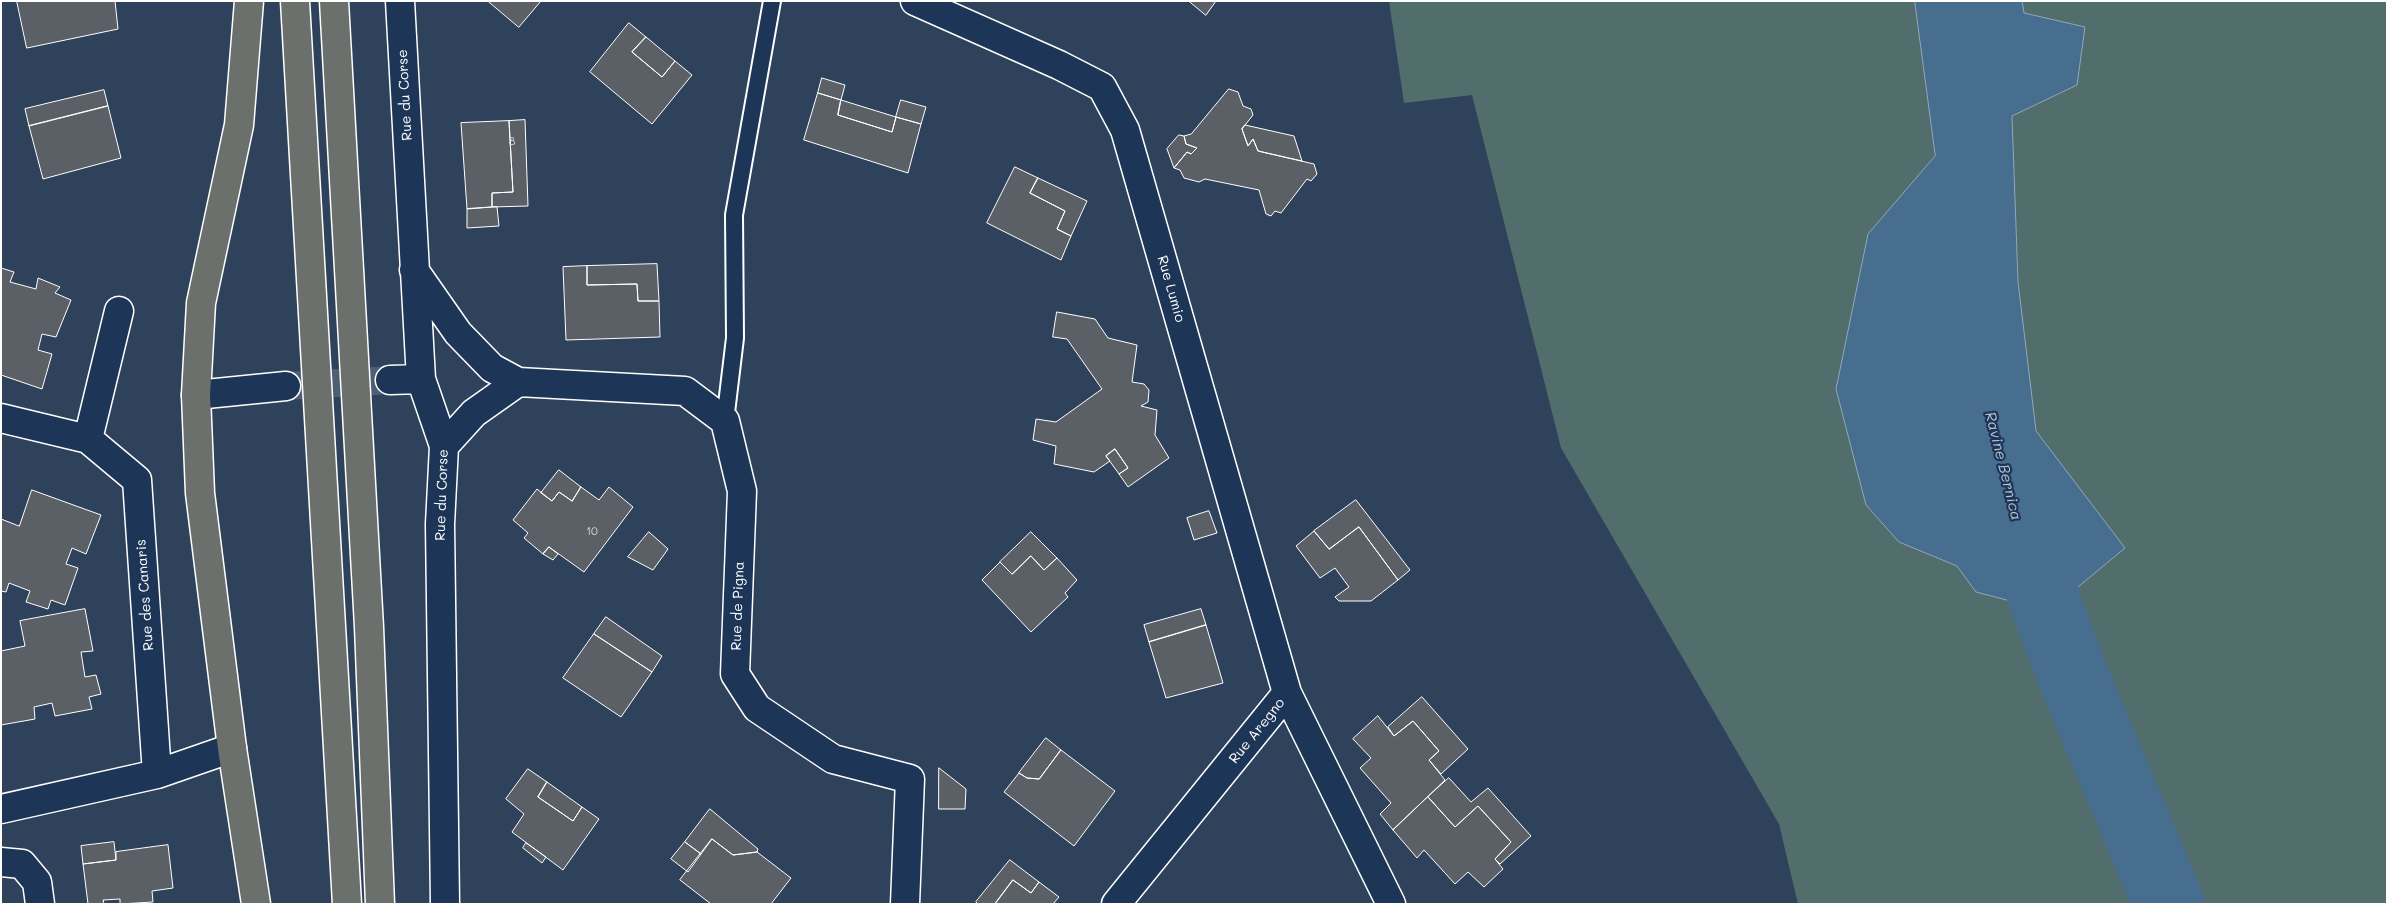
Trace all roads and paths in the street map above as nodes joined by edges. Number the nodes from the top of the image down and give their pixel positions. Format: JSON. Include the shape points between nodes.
{"nodes":[{"id":1,"x":249,"y":1,"type":"edge"},
{"id":2,"x":295,"y":1,"type":"edge"},
{"id":3,"x":334,"y":1,"type":"edge"},
{"id":4,"x":400,"y":1,"type":"edge"},
{"id":5,"x":772,"y":1,"type":"edge"},
{"id":6,"x":915,"y":1,"type":"edge"},
{"id":7,"x":414,"y":270,"type":"junction"},
{"id":8,"x":119,"y":311,"type":"dead end"},
{"id":9,"x":421,"y":379,"type":"junction"},
{"id":10,"x":390,"y":380,"type":"tunnel mouth"},
{"id":11,"x":518,"y":382,"type":"junction"},
{"id":12,"x":286,"y":386,"type":"tunnel mouth"},
{"id":13,"x":196,"y":395,"type":"junction"},
{"id":14,"x":1,"y":418,"type":"edge"},
{"id":15,"x":725,"y":421,"type":"junction"},
{"id":16,"x":88,"y":439,"type":"junction"},
{"id":17,"x":444,"y":446,"type":"junction"},
{"id":18,"x":1287,"y":693,"type":"junction"},
{"id":19,"x":232,"y":748,"type":"junction"},
{"id":20,"x":157,"y":774,"type":"junction"},
{"id":21,"x":1,"y":809,"type":"edge"},
{"id":22,"x":1,"y":862,"type":"edge"},
{"id":23,"x":40,"y":904,"type":"edge"},
{"id":24,"x":256,"y":904,"type":"edge"},
{"id":25,"x":347,"y":904,"type":"edge"},
{"id":26,"x":380,"y":904,"type":"edge"},
{"id":27,"x":445,"y":904,"type":"edge"},
{"id":28,"x":905,"y":904,"type":"edge"},
{"id":29,"x":1116,"y":904,"type":"edge"},
{"id":30,"x":1391,"y":904,"type":"edge"}],
"edges":[{"from":1,"to":13,"type":"main road","via":[[239,125],[201,303]]},
{"from":2,"to":25,"type":"main road"},
{"from":3,"to":26,"type":"main road","via":[[369,626]]},
{"from":4,"to":7,"type":"street","name":"Rue du Corse"},
{"from":5,"to":15,"type":"lane","via":[[734,215],[736,338]]},
{"from":6,"to":18,"type":"street","name":"Rue Lumio","via":[[1102,87],[1125,130]]},
{"from":7,"to":9,"type":"street","name":"Rue du Corse"},
{"from":7,"to":11,"type":"street","via":[[458,332],[492,368]]},
{"from":8,"to":16,"type":"street"},
{"from":9,"to":10,"type":"street"},
{"from":9,"to":17,"type":"street","name":"Rue du Corse"},
{"from":11,"to":15,"type":"street","via":[[685,391]]},
{"from":11,"to":17,"type":"street","via":[[474,413]]},
{"from":12,"to":13,"type":"street"},
{"from":13,"to":19,"type":"main road","via":[[200,493]]},
{"from":14,"to":16,"type":"street","name":"Rue des Canaris"},
{"from":15,"to":28,"type":"street","name":"Rue de Pigna","via":[[742,491],[736,674],[757,708],[833,759],[910,779]]},
{"from":16,"to":20,"type":"street","name":"Rue des Canaris","via":[[137,480]]},
{"from":17,"to":27,"type":"street","name":"Rue du Corse","via":[[440,524]]},
{"from":18,"to":29,"type":"street","name":"Rue Aregno"},
{"from":18,"to":30,"type":"street","name":"Rue Aregno"},
{"from":19,"to":20,"type":"street"},
{"from":19,"to":24,"type":"main road"},
{"from":20,"to":21,"type":"street"},
{"from":22,"to":23,"type":"street","via":[[22,864],[37,882]]}]}
